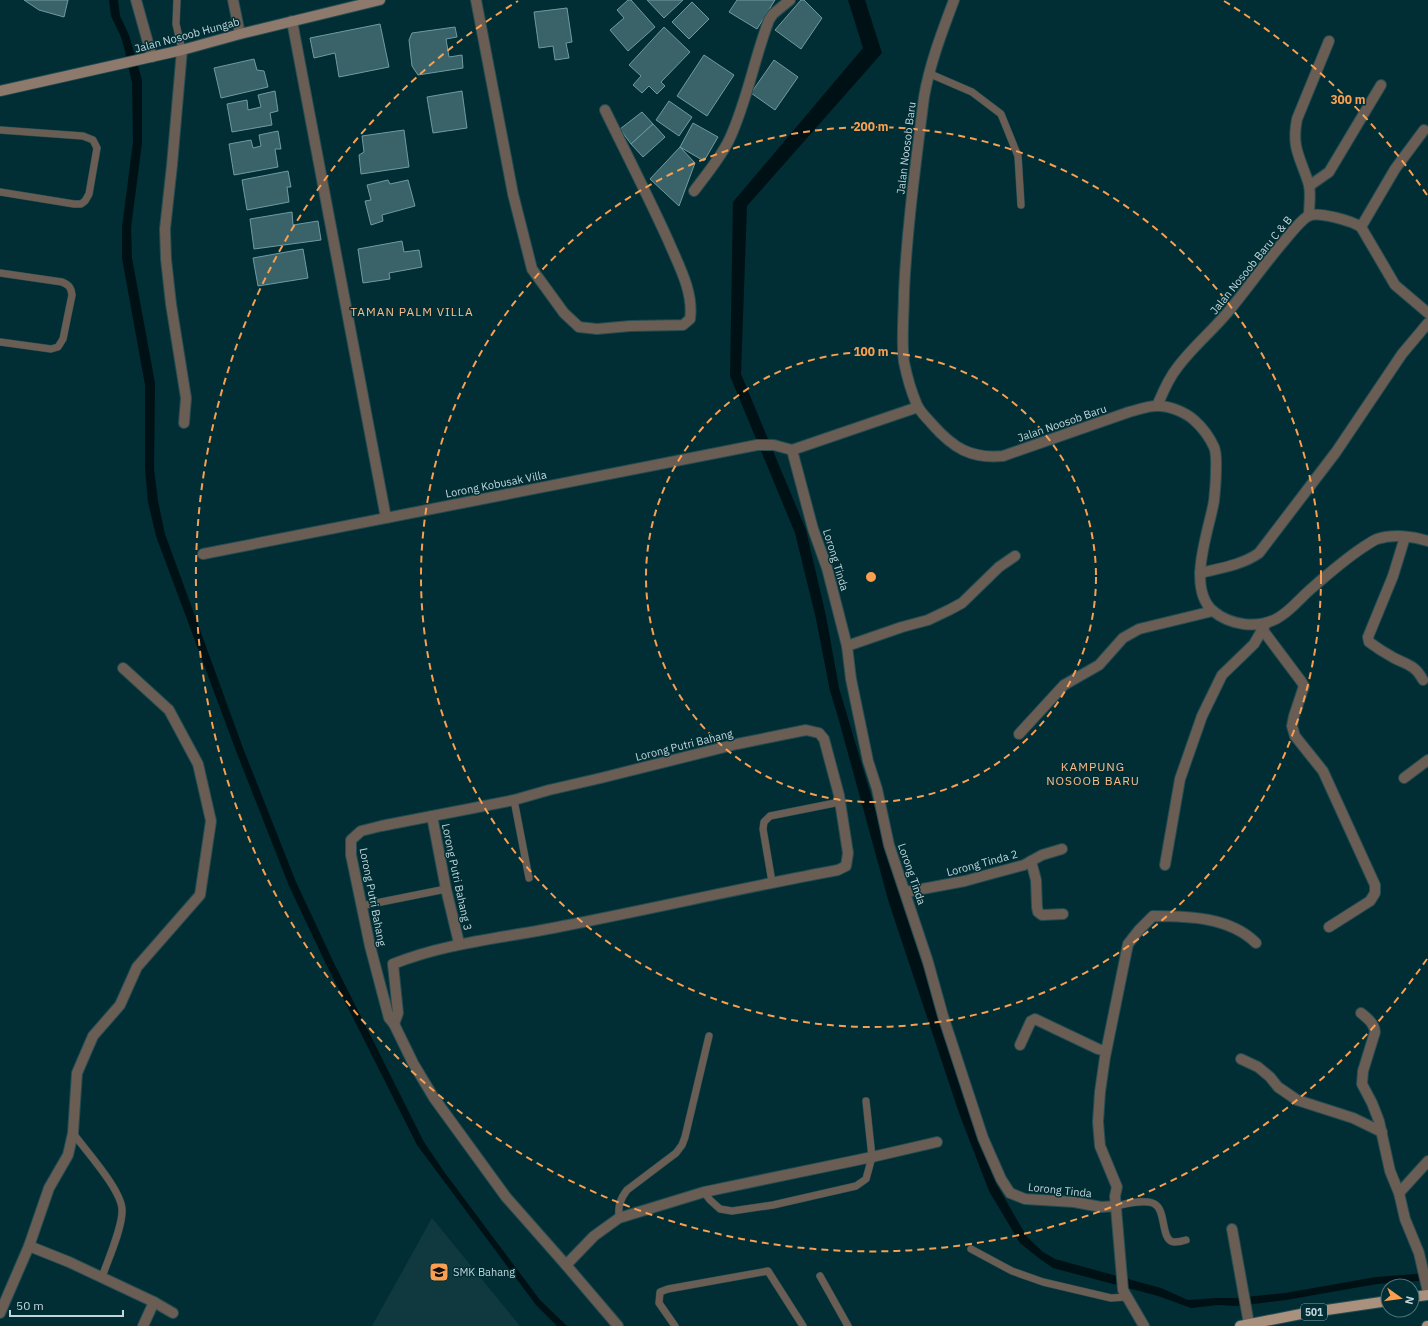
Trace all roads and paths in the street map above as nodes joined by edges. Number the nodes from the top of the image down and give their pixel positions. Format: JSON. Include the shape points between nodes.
{"nodes":[{"id":1,"x":136,"y":0,"type":"edge"},
{"id":2,"x":176,"y":0,"type":"edge"},
{"id":3,"x":233,"y":0,"type":"edge"},
{"id":4,"x":380,"y":0,"type":"edge"},
{"id":5,"x":476,"y":0,"type":"edge"},
{"id":6,"x":790,"y":0,"type":"edge"},
{"id":7,"x":954,"y":0,"type":"edge"},
{"id":8,"x":292,"y":21,"type":"junction"},
{"id":9,"x":240,"y":34,"type":"junction"},
{"id":10,"x":1329,"y":41,"type":"dead end"},
{"id":11,"x":182,"y":50,"type":"junction"},
{"id":12,"x":148,"y":58,"type":"junction"},
{"id":13,"x":928,"y":73,"type":"junction"},
{"id":14,"x":1381,"y":85,"type":"dead end"},
{"id":15,"x":0,"y":91,"type":"edge"},
{"id":16,"x":605,"y":110,"type":"dead end"},
{"id":17,"x":0,"y":130,"type":"edge"},
{"id":18,"x":1424,"y":130,"type":"dead end"},
{"id":19,"x":1309,"y":186,"type":"junction"},
{"id":20,"x":694,"y":191,"type":"dead end"},
{"id":21,"x":0,"y":192,"type":"edge"},
{"id":22,"x":1021,"y":205,"type":"dead end"},
{"id":23,"x":1309,"y":216,"type":"junction"},
{"id":24,"x":1361,"y":227,"type":"junction"},
{"id":25,"x":0,"y":273,"type":"edge"},
{"id":26,"x":1428,"y":313,"type":"edge"},
{"id":27,"x":1428,"y":323,"type":"edge"},
{"id":28,"x":0,"y":342,"type":"edge"},
{"id":29,"x":1157,"y":406,"type":"junction"},
{"id":30,"x":918,"y":407,"type":"junction"},
{"id":31,"x":184,"y":423,"type":"dead end"},
{"id":32,"x":792,"y":450,"type":"junction"},
{"id":33,"x":386,"y":518,"type":"junction"},
{"id":34,"x":1405,"y":537,"type":"junction"},
{"id":35,"x":1428,"y":541,"type":"edge"},
{"id":36,"x":203,"y":554,"type":"dead end"},
{"id":37,"x":1015,"y":556,"type":"dead end"},
{"id":38,"x":1200,"y":573,"type":"junction"},
{"id":39,"x":1213,"y":611,"type":"junction"},
{"id":40,"x":1264,"y":626,"type":"junction"},
{"id":41,"x":847,"y":646,"type":"junction"},
{"id":42,"x":123,"y":668,"type":"dead end"},
{"id":43,"x":1423,"y":680,"type":"dead end"},
{"id":44,"x":1019,"y":734,"type":"dead end"},
{"id":45,"x":1428,"y":760,"type":"edge"},
{"id":46,"x":1404,"y":778,"type":"dead end"},
{"id":47,"x":514,"y":800,"type":"junction"},
{"id":48,"x":840,"y":802,"type":"junction"},
{"id":49,"x":432,"y":816,"type":"junction"},
{"id":50,"x":1062,"y":850,"type":"dead end"},
{"id":51,"x":1031,"y":861,"type":"junction"},
{"id":52,"x":1165,"y":865,"type":"dead end"},
{"id":53,"x":529,"y":878,"type":"dead end"},
{"id":54,"x":772,"y":882,"type":"junction"},
{"id":55,"x":446,"y":889,"type":"junction"},
{"id":56,"x":906,"y":892,"type":"junction"},
{"id":57,"x":361,"y":906,"type":"junction"},
{"id":58,"x":1063,"y":914,"type":"dead end"},
{"id":59,"x":1329,"y":927,"type":"dead end"},
{"id":60,"x":459,"y":943,"type":"junction"},
{"id":61,"x":1256,"y":943,"type":"dead end"},
{"id":62,"x":393,"y":964,"type":"junction"},
{"id":63,"x":376,"y":970,"type":"junction"},
{"id":64,"x":1361,"y":1013,"type":"dead end"},
{"id":65,"x":394,"y":1024,"type":"junction"},
{"id":66,"x":709,"y":1036,"type":"dead end"},
{"id":67,"x":1020,"y":1045,"type":"dead end"},
{"id":68,"x":1106,"y":1051,"type":"junction"},
{"id":69,"x":1241,"y":1059,"type":"dead end"},
{"id":70,"x":866,"y":1101,"type":"dead end"},
{"id":71,"x":1382,"y":1132,"type":"junction"},
{"id":72,"x":73,"y":1133,"type":"junction"},
{"id":73,"x":937,"y":1142,"type":"dead end"},
{"id":74,"x":872,"y":1157,"type":"junction"},
{"id":75,"x":1428,"y":1161,"type":"edge"},
{"id":76,"x":704,"y":1192,"type":"junction"},
{"id":77,"x":1399,"y":1193,"type":"junction"},
{"id":78,"x":1116,"y":1206,"type":"junction"},
{"id":79,"x":619,"y":1218,"type":"junction"},
{"id":80,"x":1232,"y":1229,"type":"dead end"},
{"id":81,"x":1186,"y":1240,"type":"dead end"},
{"id":82,"x":30,"y":1246,"type":"junction"},
{"id":83,"x":971,"y":1249,"type":"dead end"},
{"id":84,"x":566,"y":1264,"type":"junction"},
{"id":85,"x":820,"y":1276,"type":"dead end"},
{"id":86,"x":102,"y":1277,"type":"junction"},
{"id":87,"x":1428,"y":1293,"type":"edge"},
{"id":88,"x":1125,"y":1294,"type":"junction"},
{"id":89,"x":1380,"y":1301,"type":"edge"},
{"id":90,"x":154,"y":1302,"type":"junction"},
{"id":91,"x":0,"y":1312,"type":"edge"},
{"id":92,"x":173,"y":1313,"type":"dead end"},
{"id":93,"x":1244,"y":1325,"type":"edge"},
{"id":94,"x":143,"y":1326,"type":"edge"},
{"id":95,"x":618,"y":1326,"type":"edge"},
{"id":96,"x":675,"y":1326,"type":"edge"},
{"id":97,"x":803,"y":1326,"type":"edge"},
{"id":98,"x":848,"y":1326,"type":"edge"},
{"id":99,"x":1144,"y":1326,"type":"edge"}],
"edges":[{"from":1,"to":12,"type":"street"},
{"from":2,"to":11,"type":"lane","via":[[176,24]]},
{"from":3,"to":9,"type":"street"},
{"from":4,"to":8,"type":"main road","name":"Jalan Nosoob Hungab"},
{"from":5,"to":16,"type":"street","via":[[513,194],[532,269],[564,313],[579,327],[597,329],[683,325],[690,319],[691,310],[684,280],[653,208]]},
{"from":6,"to":20,"type":"street","via":[[769,20],[729,140]]},
{"from":7,"to":13,"type":"street","name":"Jalan Noosob Baru"},
{"from":8,"to":9,"type":"main road","name":"Jalan Nosoob Hungab"},
{"from":8,"to":33,"type":"street"},
{"from":9,"to":11,"type":"main road","name":"Jalan Nosoob Hungab"},
{"from":10,"to":19,"type":"street","via":[[1294,132],[1296,149]]},
{"from":11,"to":12,"type":"main road","name":"Jalan Nosoob Hungab"},
{"from":11,"to":31,"type":"street","via":[[165,229],[171,304],[186,398]]},
{"from":12,"to":15,"type":"main road","name":"Jalan Nosoob Hungab"},
{"from":13,"to":22,"type":"lane","via":[[972,92],[1001,114],[1018,156]]},
{"from":13,"to":30,"type":"street","name":"Jalan Noosob Baru","via":[[906,259],[902,341],[909,383]]},
{"from":14,"to":19,"type":"street","via":[[1329,172]]},
{"from":17,"to":21,"type":"lane","via":[[83,136],[93,140],[97,148],[90,194],[81,204]]},
{"from":18,"to":24,"type":"street","via":[[1396,169]]},
{"from":19,"to":23,"type":"street"},
{"from":23,"to":24,"type":"street","name":"Jalan Nosoob Baru C & B","via":[[1330,216],[1356,223]]},
{"from":23,"to":29,"type":"street","name":"Jalan Nosoob Baru C & B","via":[[1264,264],[1233,307],[1177,368]]},
{"from":24,"to":26,"type":"street","via":[[1395,285]]},
{"from":25,"to":28,"type":"lane","via":[[62,282],[68,284],[72,295],[63,339],[58,347],[51,349]]},
{"from":27,"to":38,"type":"street","via":[[1402,354],[1336,452],[1267,544],[1251,559]]},
{"from":29,"to":30,"type":"street","name":"Jalan Noosob Baru","via":[[1129,412],[1003,456],[991,457],[960,449],[944,438]]},
{"from":29,"to":38,"type":"street","name":"Jalan Noosob Baru","via":[[1176,410],[1191,417],[1202,427],[1214,448],[1214,501]]},
{"from":30,"to":32,"type":"street"},
{"from":32,"to":33,"type":"street","name":"Lorong Kobusak Villa","via":[[774,445],[757,446]]},
{"from":32,"to":41,"type":"street","name":"Lorong Tinda"},
{"from":33,"to":36,"type":"street","name":"Lorong Kobusak Villa"},
{"from":34,"to":35,"type":"street","name":"Jalan Noosob Baru"},
{"from":34,"to":40,"type":"street","name":"Jalan Noosob Baru","via":[[1376,539],[1353,554],[1289,610]]},
{"from":34,"to":43,"type":"street","via":[[1393,576],[1368,637],[1369,642],[1383,652],[1410,664]]},
{"from":37,"to":41,"type":"street","via":[[999,567],[962,603],[949,610],[928,620]]},
{"from":38,"to":39,"type":"street","name":"Jalan Noosob Baru","via":[[1205,601]]},
{"from":39,"to":40,"type":"street","name":"Jalan Noosob Baru","via":[[1238,624]]},
{"from":39,"to":44,"type":"street","via":[[1139,629],[1123,638],[1099,665],[1064,685]]},
{"from":40,"to":52,"type":"street","via":[[1254,644],[1222,676],[1202,716],[1180,779]]},
{"from":40,"to":59,"type":"street","via":[[1304,686],[1292,726],[1295,736],[1323,771],[1375,885],[1370,901]]},
{"from":41,"to":56,"type":"street","name":"Lorong Tinda","via":[[868,761],[889,845]]},
{"from":42,"to":72,"type":"street","via":[[169,710],[198,764],[211,821],[200,895],[137,967],[120,1005],[93,1036],[77,1073]]},
{"from":45,"to":46,"type":"street"},
{"from":47,"to":48,"type":"street","name":"Lorong Putri Bahang","via":[[737,744],[806,730],[819,733],[824,739]]},
{"from":47,"to":49,"type":"street","name":"Lorong Putri Bahang"},
{"from":47,"to":53,"type":"lane"},
{"from":48,"to":54,"type":"lane","via":[[770,816],[764,822]]},
{"from":48,"to":54,"type":"street","name":"Lorong Putri Bahang","via":[[848,853],[846,866],[838,870]]},
{"from":49,"to":55,"type":"street","name":"Lorong Putri Bahang 3"},
{"from":49,"to":57,"type":"street","name":"Lorong Putri Bahang","via":[[362,831],[351,840],[351,855]]},
{"from":50,"to":51,"type":"street","name":"Lorong Tinda 2"},
{"from":51,"to":56,"type":"street","name":"Lorong Tinda 2","via":[[965,881]]},
{"from":51,"to":58,"type":"street","via":[[1036,880],[1038,912]]},
{"from":54,"to":60,"type":"street","name":"Lorong Putri Bahang","via":[[521,934]]},
{"from":55,"to":57,"type":"lane"},
{"from":55,"to":60,"type":"street","name":"Lorong Putri Bahang 3"},
{"from":56,"to":78,"type":"street","name":"Lorong Tinda","via":[[981,1130],[1001,1179],[1010,1193],[1025,1199],[1074,1202],[1101,1207]]},
{"from":57,"to":63,"type":"street","name":"Lorong Putri Bahang"},
{"from":60,"to":62,"type":"street","name":"Lorong Putri Bahang"},
{"from":61,"to":68,"type":"street","via":[[1237,930],[1216,922],[1184,916],[1153,916],[1128,944]]},
{"from":62,"to":63,"type":"street","name":"Lorong Putri Bahang"},
{"from":62,"to":65,"type":"street","via":[[398,1013]]},
{"from":63,"to":65,"type":"street","name":"Lorong Putri Bahang","via":[[389,1018]]},
{"from":64,"to":71,"type":"street","via":[[1375,1027],[1362,1078]]},
{"from":65,"to":84,"type":"street","name":"Lorong Putri Bahang","via":[[434,1098],[506,1197]]},
{"from":66,"to":79,"type":"lane","via":[[682,1145],[676,1153],[627,1190],[619,1203]]},
{"from":67,"to":68,"type":"street","via":[[1031,1021],[1035,1019]]},
{"from":68,"to":78,"type":"street","via":[[1100,1092],[1099,1135],[1100,1146],[1117,1187]]},
{"from":69,"to":71,"type":"street","via":[[1258,1067],[1296,1100],[1352,1118]]},
{"from":70,"to":74,"type":"lane"},
{"from":71,"to":77,"type":"street","via":[[1390,1171]]},
{"from":72,"to":82,"type":"street","via":[[68,1155],[49,1188]]},
{"from":72,"to":86,"type":"lane","via":[[117,1191],[123,1209]]},
{"from":73,"to":74,"type":"street"},
{"from":74,"to":76,"type":"street"},
{"from":74,"to":76,"type":"lane","via":[[866,1179],[856,1186],[773,1205],[732,1211],[720,1209]]},
{"from":75,"to":77,"type":"street"},
{"from":76,"to":79,"type":"street"},
{"from":77,"to":87,"type":"street","via":[[1405,1219],[1419,1253]]},
{"from":78,"to":81,"type":"lane","via":[[1151,1202],[1160,1210],[1169,1240]]},
{"from":78,"to":88,"type":"street"},
{"from":79,"to":84,"type":"street","via":[[594,1236]]},
{"from":80,"to":93,"type":"street","via":[[1246,1306]]},
{"from":82,"to":86,"type":"street"},
{"from":82,"to":91,"type":"street"},
{"from":83,"to":88,"type":"lane","via":[[1012,1271],[1043,1282],[1111,1298]]},
{"from":84,"to":95,"type":"street","name":"Lorong Putri Bahang"},
{"from":85,"to":98,"type":"lane"},
{"from":86,"to":90,"type":"street"},
{"from":88,"to":99,"type":"street"},
{"from":89,"to":93,"type":"main road","number":"501"},
{"from":90,"to":92,"type":"street"},
{"from":90,"to":94,"type":"street"},
{"from":96,"to":97,"type":"lane","via":[[660,1303],[660,1292],[768,1271]]}]}
